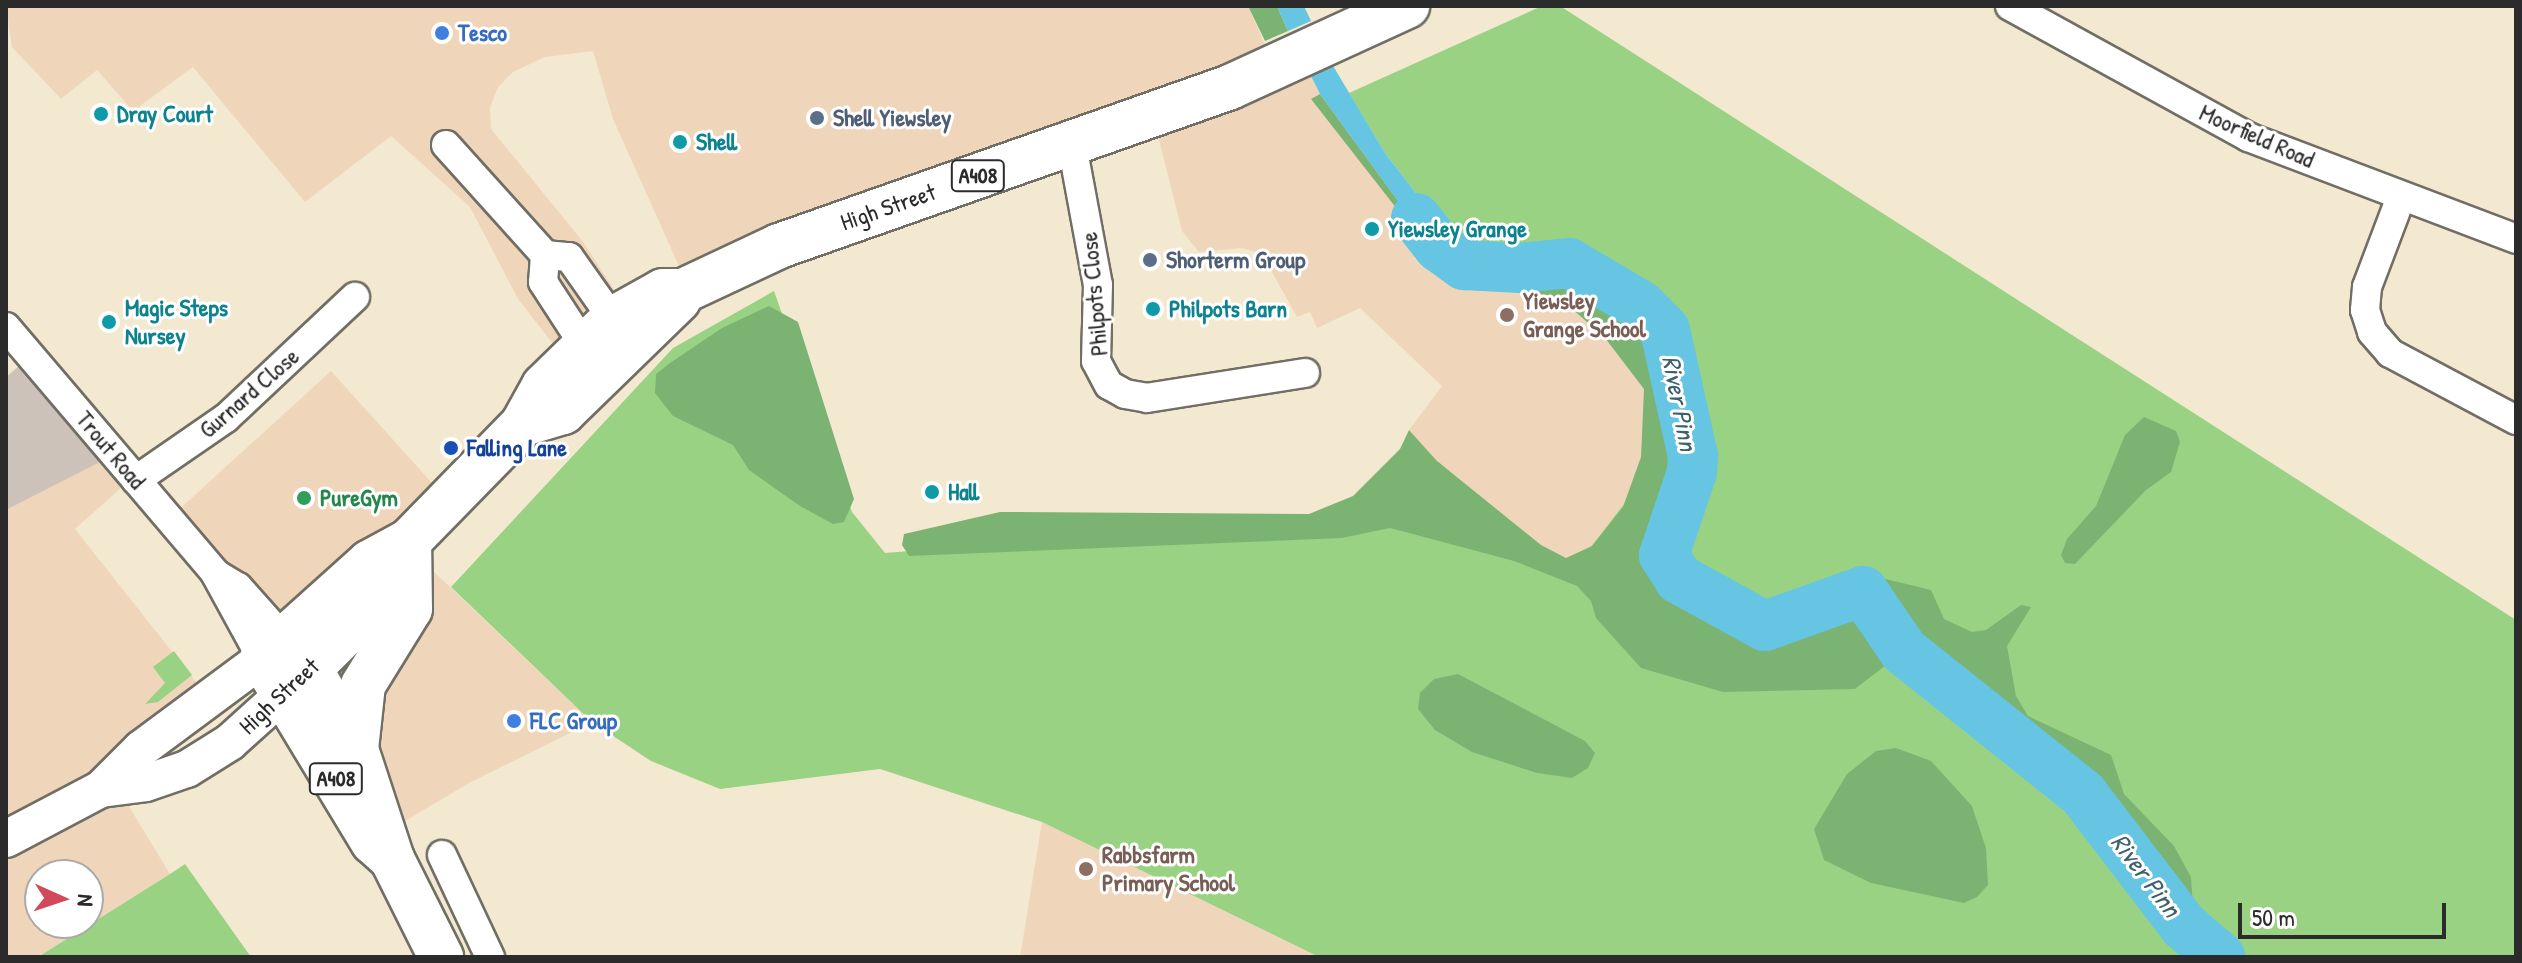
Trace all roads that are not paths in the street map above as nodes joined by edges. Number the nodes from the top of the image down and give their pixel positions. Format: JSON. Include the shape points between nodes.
{"nodes":[{"id":1,"x":1407,"y":6,"type":"edge"},
{"id":2,"x":2010,"y":6,"type":"edge"},
{"id":3,"x":446,"y":145,"type":"dead end"},
{"id":4,"x":1072,"y":145,"type":"junction"},
{"id":5,"x":2401,"y":197,"type":"junction"},
{"id":6,"x":2516,"y":239,"type":"edge"},
{"id":7,"x":545,"y":255,"type":"junction"},
{"id":8,"x":355,"y":297,"type":"dead end"},
{"id":9,"x":6,"y":327,"type":"edge"},
{"id":10,"x":608,"y":346,"type":"junction"},
{"id":11,"x":1305,"y":373,"type":"dead end"},
{"id":12,"x":2516,"y":420,"type":"edge"},
{"id":13,"x":136,"y":480,"type":"junction"},
{"id":14,"x":409,"y":541,"type":"junction"},
{"id":15,"x":285,"y":666,"type":"junction"},
{"id":16,"x":356,"y":749,"type":"junction"},
{"id":17,"x":101,"y":789,"type":"junction"},
{"id":18,"x":6,"y":839,"type":"edge"},
{"id":19,"x":442,"y":855,"type":"dead end"},
{"id":20,"x":392,"y":859,"type":"junction"},
{"id":21,"x":441,"y":957,"type":"edge"},
{"id":22,"x":490,"y":957,"type":"edge"}],
"edges":[{"from":1,"to":4,"type":"main road","name":"High Street","number":"A408","via":[[1276,66]]},
{"from":2,"to":5,"type":"street","name":"Moorfield Road","via":[[2216,121]]},
{"from":3,"to":7,"type":"street"},
{"from":4,"to":10,"type":"main road","name":"High Street","number":"A408","via":[[779,246],[683,291],[673,309]]},
{"from":4,"to":11,"type":"street","name":"Philpots Close","via":[[1098,285],[1096,361],[1109,385],[1147,398]]},
{"from":5,"to":6,"type":"street","name":"Moorfield Road"},
{"from":5,"to":12,"type":"street","via":[[2367,287],[2372,332],[2390,353]]},
{"from":7,"to":10,"type":"street","via":[[543,282]]},
{"from":7,"to":10,"type":"street","via":[[569,257]]},
{"from":8,"to":13,"type":"street","name":"Gurnard Close","via":[[226,418]]},
{"from":9,"to":13,"type":"street","name":"Trout Road"},
{"from":10,"to":14,"type":"main road","name":"High Street","number":"A408","via":[[563,412],[523,424]]},
{"from":13,"to":15,"type":"street","name":"Trout Road","via":[[215,573],[238,587]]},
{"from":14,"to":15,"type":"main road","name":"High Street","number":"A408","via":[[394,585]]},
{"from":14,"to":16,"type":"main road","via":[[410,609],[363,685]]},
{"from":15,"to":16,"type":"main road","number":"A408"},
{"from":15,"to":17,"type":"street","name":"High Street","via":[[141,749]]},
{"from":15,"to":17,"type":"street","name":"High Street","via":[[230,742],[187,769],[146,783]]},
{"from":15,"to":20,"type":"main road","number":"A408","via":[[373,842]]},
{"from":16,"to":20,"type":"main road","number":"A408"},
{"from":17,"to":18,"type":"street","name":"High Street"},
{"from":19,"to":22,"type":"street"},
{"from":20,"to":21,"type":"main road","number":"A408"}]}
